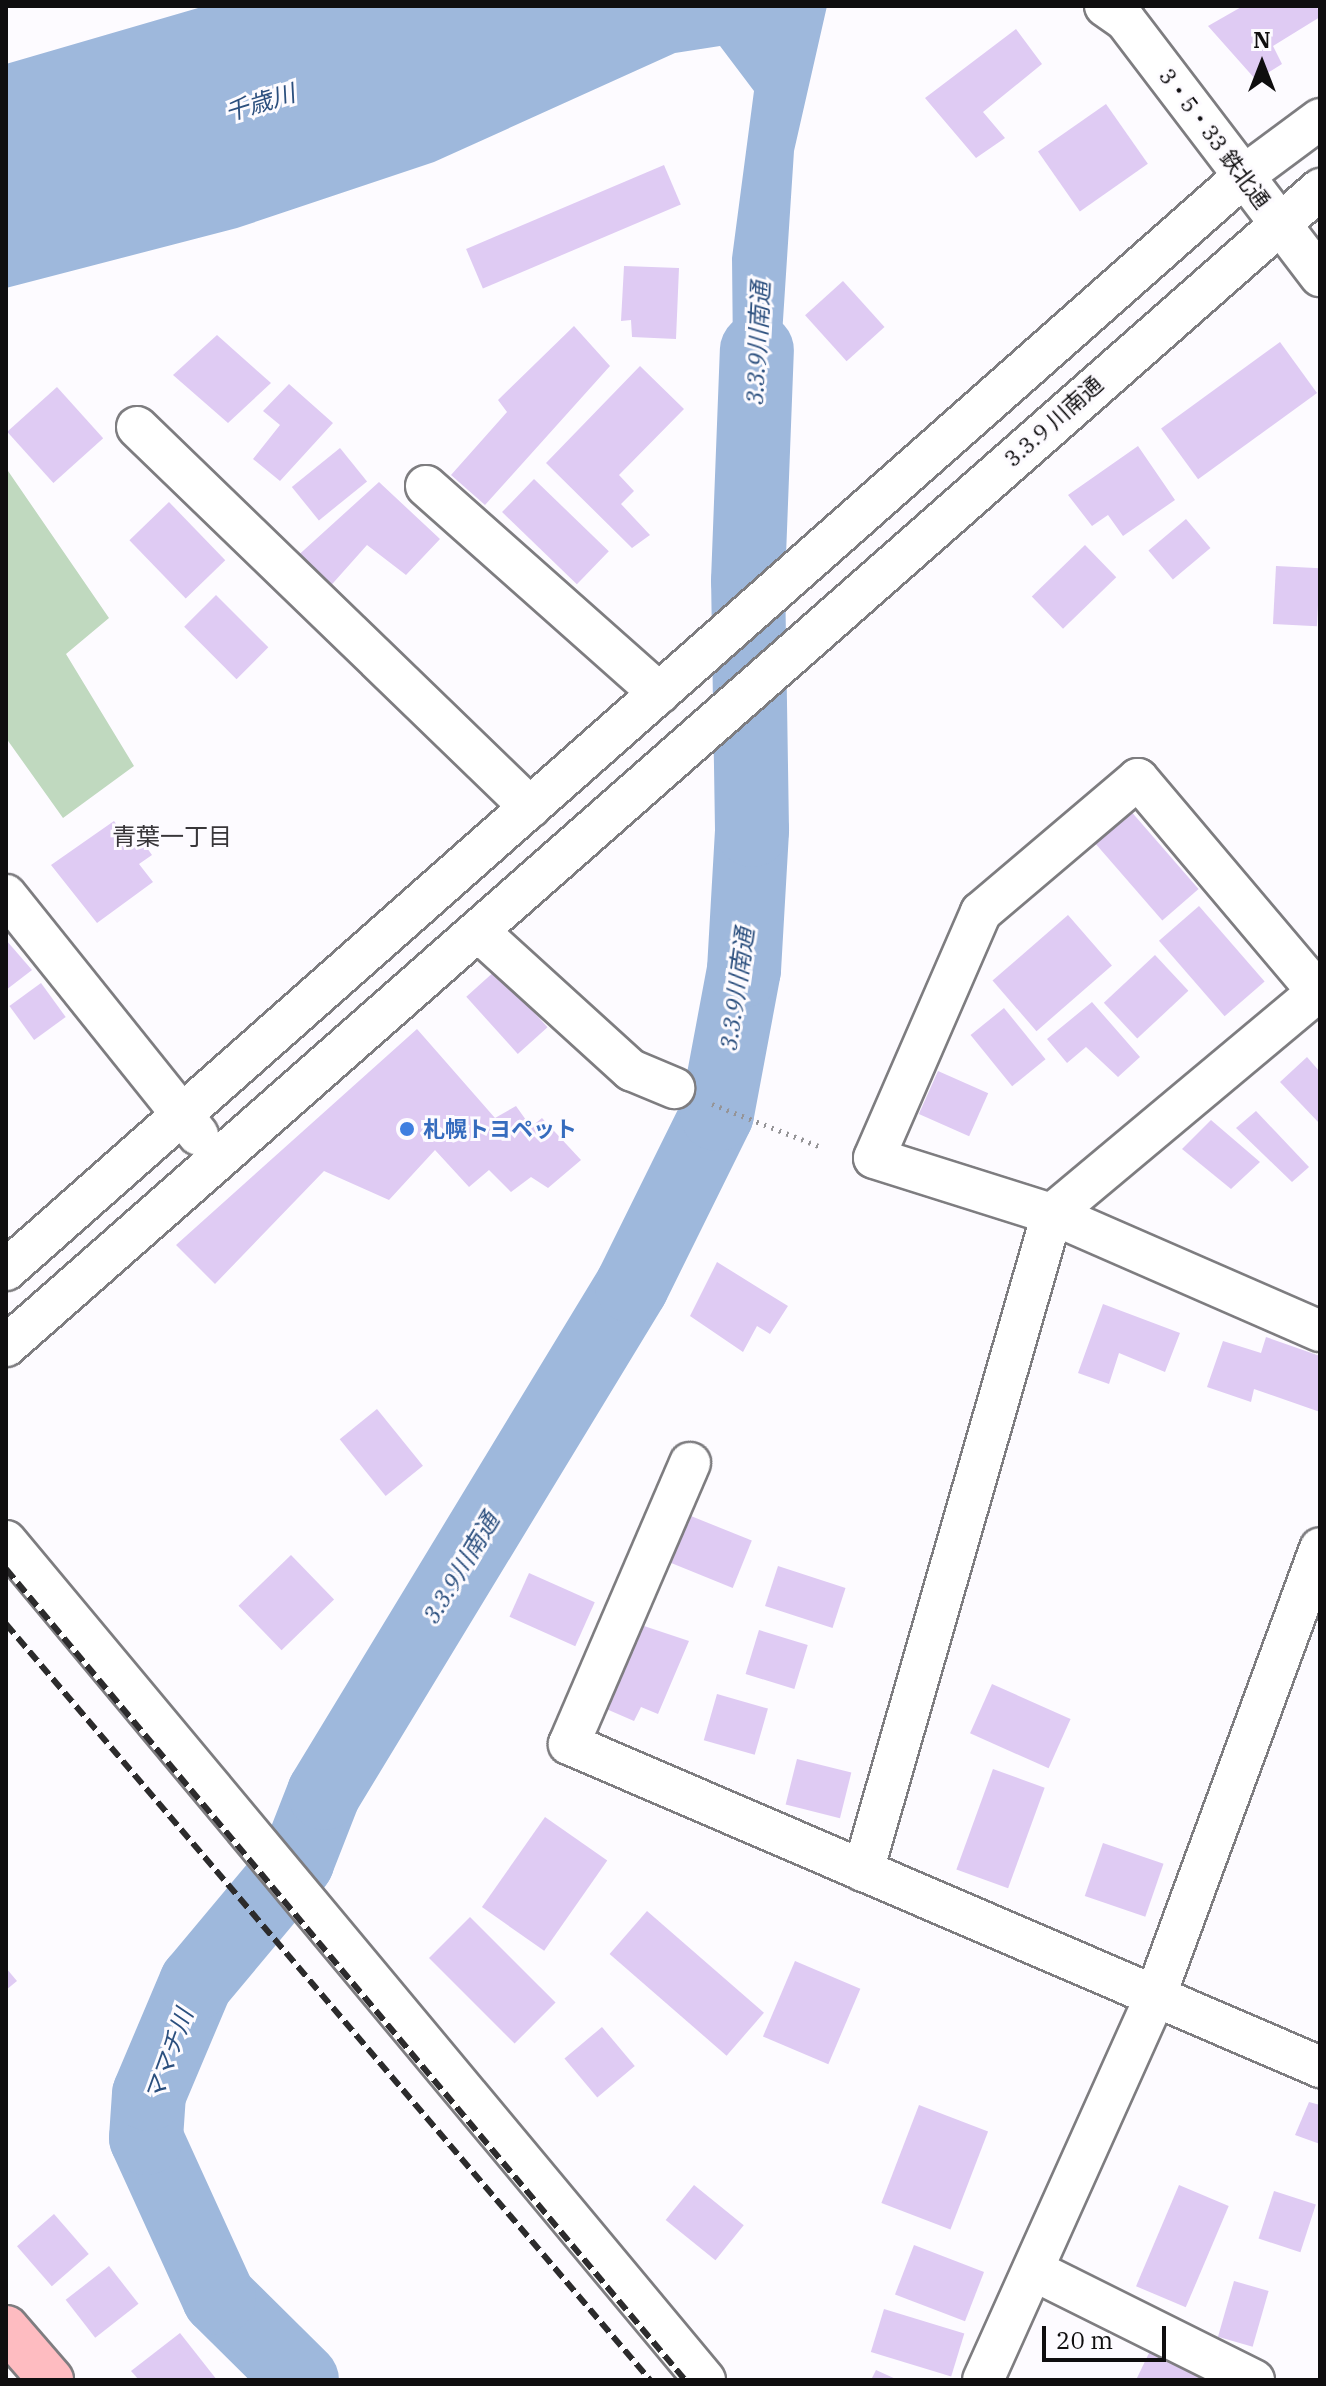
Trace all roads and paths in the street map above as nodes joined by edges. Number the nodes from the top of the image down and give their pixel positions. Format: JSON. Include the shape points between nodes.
{"nodes":[{"id":1,"x":1105,"y":6,"type":"edge"},
{"id":2,"x":1320,"y":119,"type":"edge"},
{"id":3,"x":1246,"y":174,"type":"junction"},
{"id":4,"x":1320,"y":189,"type":"edge"},
{"id":5,"x":1278,"y":221,"type":"junction"},
{"id":6,"x":1320,"y":276,"type":"edge"},
{"id":7,"x":137,"y":427,"type":"dead end"},
{"id":8,"x":426,"y":486,"type":"dead end"},
{"id":9,"x":659,"y":693,"type":"junction"},
{"id":10,"x":530,"y":807,"type":"junction"},
{"id":11,"x":6,"y":895,"type":"edge"},
{"id":12,"x":478,"y":931,"type":"junction"},
{"id":13,"x":1319,"y":991,"type":"edge"},
{"id":14,"x":674,"y":1088,"type":"joint"},
{"id":15,"x":180,"y":1116,"type":"junction"},
{"id":16,"x":821,"y":1147,"type":"dead end"},
{"id":17,"x":220,"y":1158,"type":"junction"},
{"id":18,"x":1052,"y":1214,"type":"junction"},
{"id":19,"x":6,"y":1270,"type":"edge"},
{"id":20,"x":1320,"y":1331,"type":"edge"},
{"id":21,"x":6,"y":1346,"type":"edge"},
{"id":22,"x":690,"y":1463,"type":"dead end"},
{"id":23,"x":6,"y":1541,"type":"edge"},
{"id":24,"x":1320,"y":1548,"type":"edge"},
{"id":25,"x":863,"y":1871,"type":"junction"},
{"id":26,"x":1155,"y":1997,"type":"junction"},
{"id":27,"x":1320,"y":2067,"type":"edge"},
{"id":28,"x":1033,"y":2270,"type":"junction"},
{"id":29,"x":6,"y":2328,"type":"edge"},
{"id":30,"x":51,"y":2380,"type":"edge"},
{"id":31,"x":705,"y":2380,"type":"edge"},
{"id":32,"x":983,"y":2380,"type":"edge"},
{"id":33,"x":1254,"y":2380,"type":"edge"}],
"edges":[{"from":1,"to":3,"type":"street","name":"3・5・33 鉄北通","via":[[1125,20]]},
{"from":2,"to":3,"type":"street"},
{"from":3,"to":5,"type":"street","name":"3・5・33 鉄北通"},
{"from":3,"to":9,"type":"street"},
{"from":4,"to":5,"type":"street","name":"3.3.9 川南通"},
{"from":5,"to":6,"type":"street","name":"3・5・33 鉄北通"},
{"from":5,"to":12,"type":"street","name":"3.3.9 川南通"},
{"from":7,"to":10,"type":"street"},
{"from":8,"to":9,"type":"street"},
{"from":9,"to":10,"type":"street"},
{"from":10,"to":15,"type":"street"},
{"from":11,"to":15,"type":"street"},
{"from":12,"to":14,"type":"street","via":[[631,1070]]},
{"from":12,"to":17,"type":"street"},
{"from":13,"to":18,"type":"street"},
{"from":13,"to":18,"type":"street","via":[[1138,779],[981,912],[874,1158]]},
{"from":14,"to":16,"type":"path"},
{"from":15,"to":17,"type":"street"},
{"from":15,"to":19,"type":"street"},
{"from":17,"to":21,"type":"street"},
{"from":18,"to":20,"type":"street"},
{"from":18,"to":25,"type":"street"},
{"from":22,"to":25,"type":"street","via":[[569,1744]]},
{"from":23,"to":31,"type":"street"},
{"from":24,"to":26,"type":"street"},
{"from":25,"to":26,"type":"street"},
{"from":26,"to":27,"type":"street"},
{"from":26,"to":28,"type":"street"},
{"from":28,"to":32,"type":"street"},
{"from":28,"to":33,"type":"street"},
{"from":29,"to":30,"type":"main road"}]}
